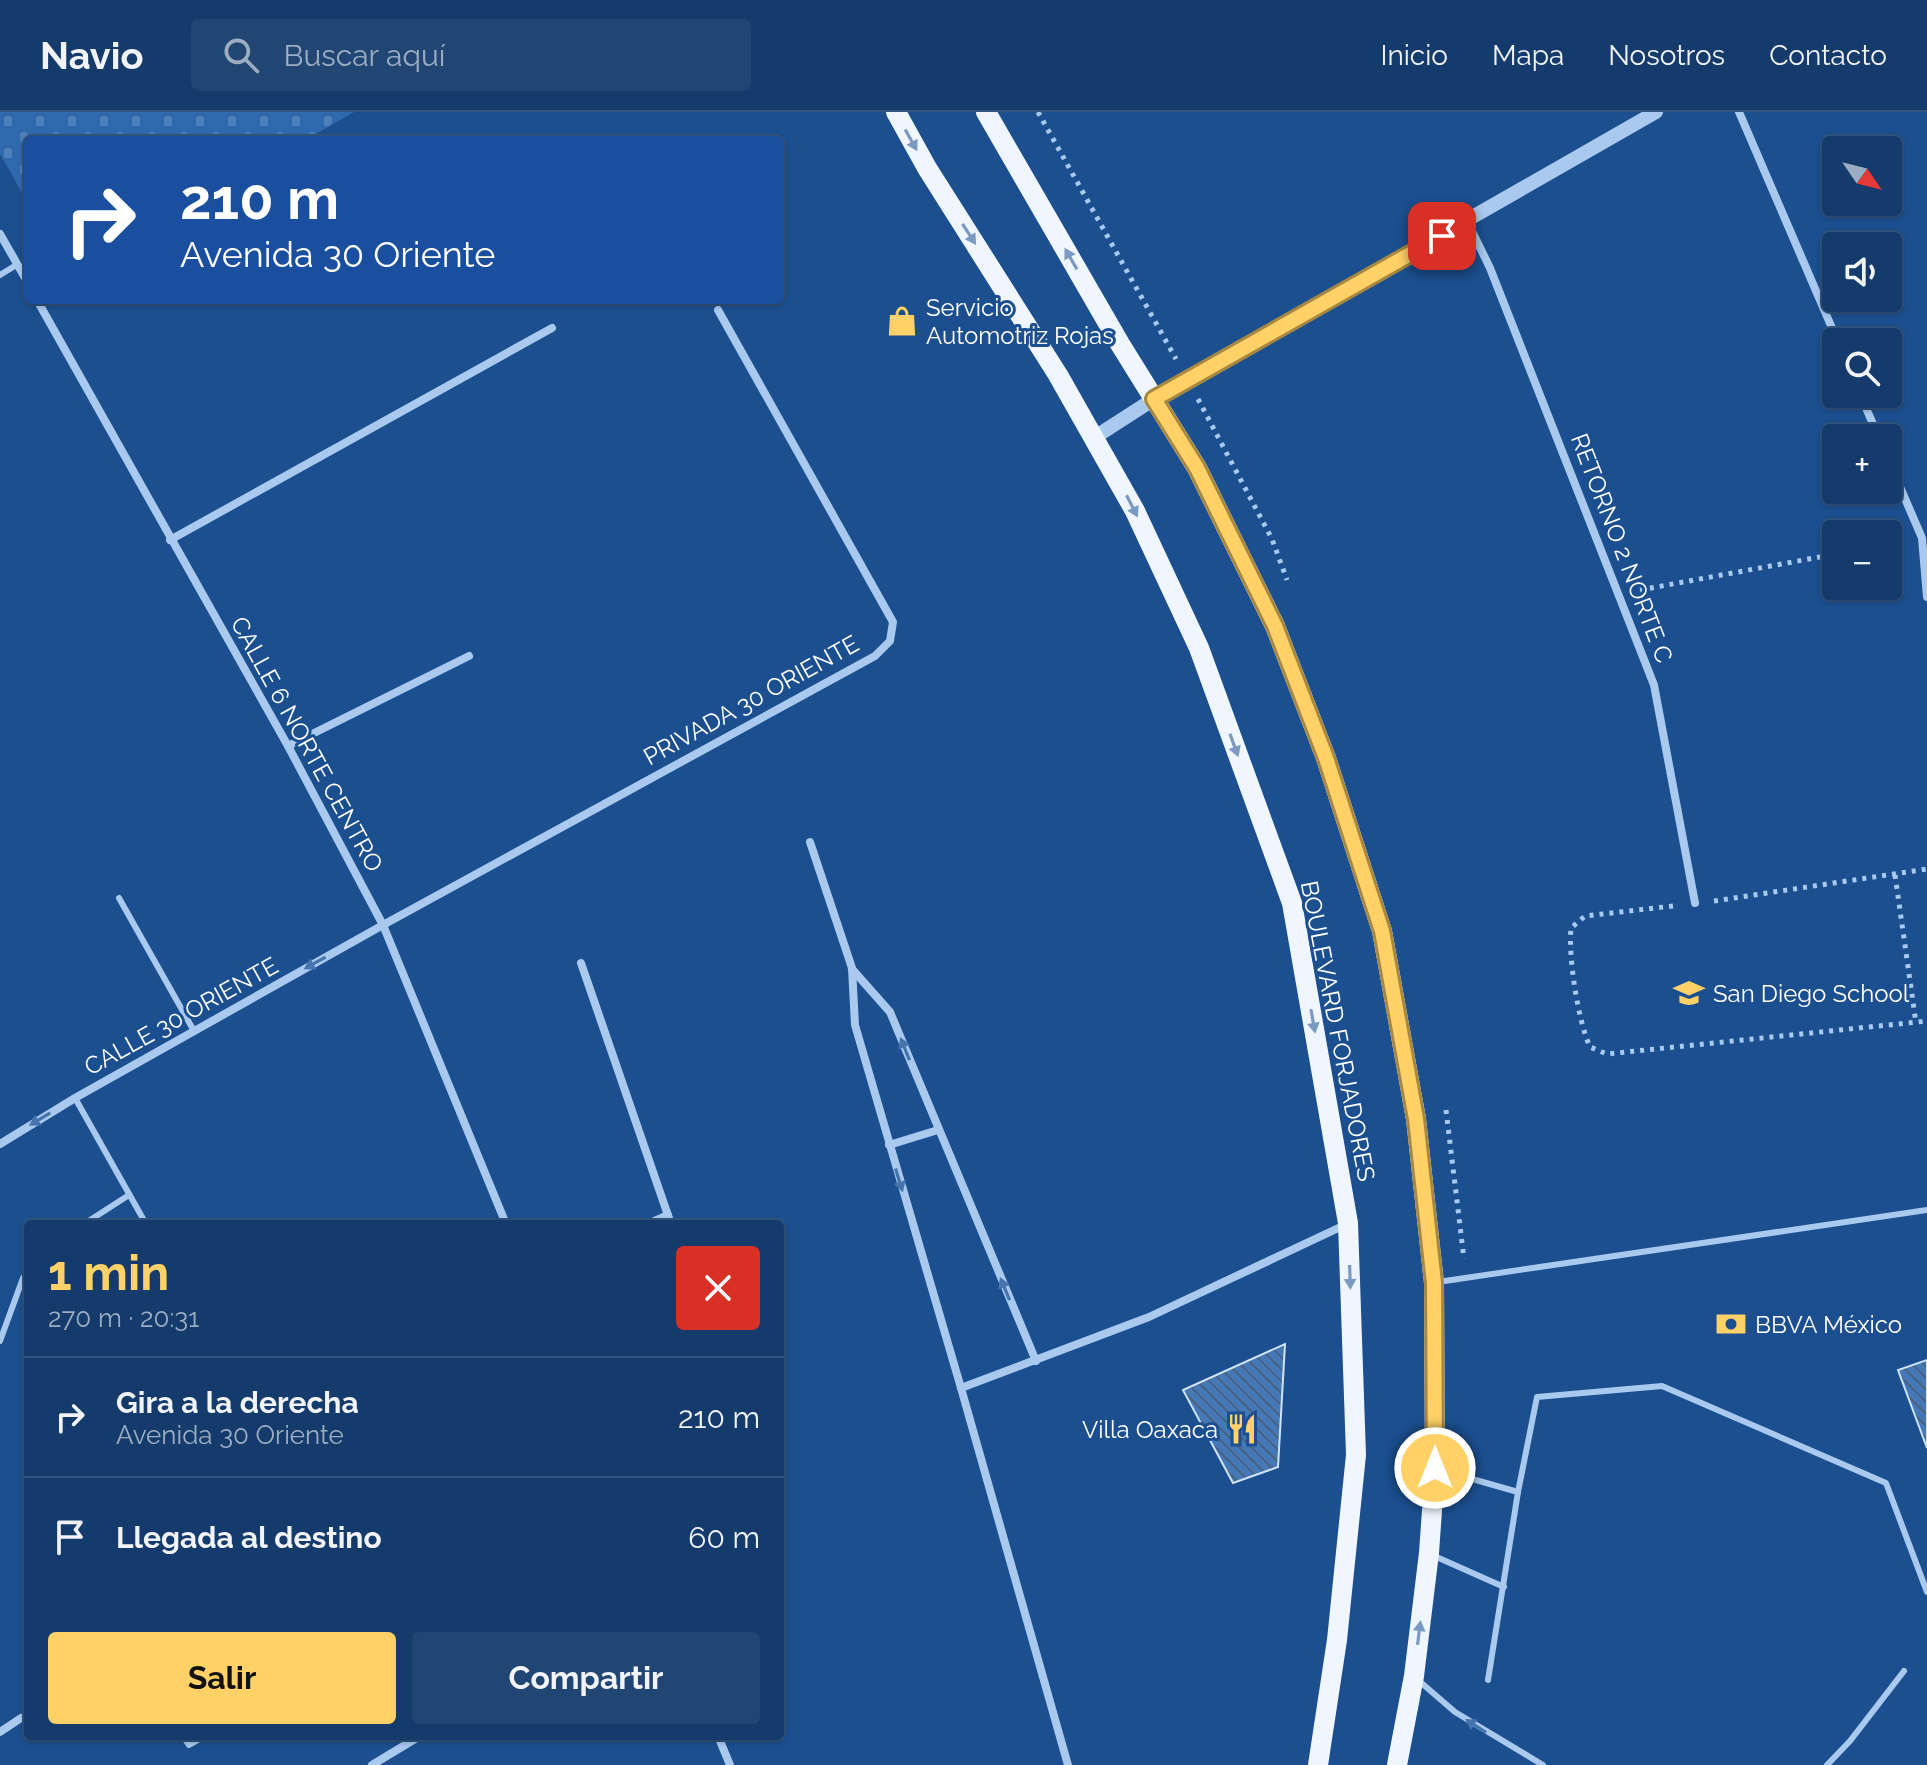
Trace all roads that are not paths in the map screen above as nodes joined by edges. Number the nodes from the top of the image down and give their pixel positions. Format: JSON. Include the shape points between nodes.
{"nodes":[{"id":1,"x":896,"y":112,"type":"edge"},
{"id":2,"x":986,"y":112,"type":"edge"},
{"id":3,"x":1656,"y":112,"type":"edge"},
{"id":4,"x":1739,"y":112,"type":"edge"},
{"id":5,"x":1467,"y":221,"type":"junction"},
{"id":6,"x":0,"y":234,"type":"edge"},
{"id":7,"x":18,"y":264,"type":"junction"},
{"id":8,"x":0,"y":275,"type":"edge"},
{"id":9,"x":24,"y":275,"type":"edge"},
{"id":10,"x":39,"y":304,"type":"edge"},
{"id":11,"x":718,"y":310,"type":"dead end"},
{"id":12,"x":552,"y":328,"type":"dead end"},
{"id":13,"x":1832,"y":328,"type":"edge"},
{"id":14,"x":1154,"y":399,"type":"junction"},
{"id":15,"x":1095,"y":437,"type":"junction"},
{"id":16,"x":1902,"y":492,"type":"edge"},
{"id":17,"x":170,"y":540,"type":"junction"},
{"id":18,"x":1927,"y":597,"type":"edge"},
{"id":19,"x":469,"y":656,"type":"dead end"},
{"id":20,"x":288,"y":746,"type":"junction"},
{"id":21,"x":810,"y":842,"type":"dead end"},
{"id":22,"x":119,"y":898,"type":"dead end"},
{"id":23,"x":1695,"y":903,"type":"road end"},
{"id":24,"x":383,"y":925,"type":"junction"},
{"id":25,"x":581,"y":963,"type":"dead end"},
{"id":26,"x":852,"y":968,"type":"junction"},
{"id":27,"x":194,"y":1031,"type":"junction"},
{"id":28,"x":75,"y":1098,"type":"junction"},
{"id":29,"x":938,"y":1130,"type":"junction"},
{"id":30,"x":0,"y":1144,"type":"edge"},
{"id":31,"x":889,"y":1145,"type":"junction"},
{"id":32,"x":129,"y":1195,"type":"junction"},
{"id":33,"x":1927,"y":1210,"type":"edge"},
{"id":34,"x":90,"y":1220,"type":"edge"},
{"id":35,"x":144,"y":1220,"type":"edge"},
{"id":36,"x":504,"y":1220,"type":"edge"},
{"id":37,"x":670,"y":1220,"type":"edge"},
{"id":38,"x":1348,"y":1223,"type":"junction"},
{"id":39,"x":24,"y":1277,"type":"edge"},
{"id":40,"x":1434,"y":1283,"type":"junction"},
{"id":41,"x":0,"y":1341,"type":"edge"},
{"id":42,"x":1036,"y":1361,"type":"junction"},
{"id":43,"x":961,"y":1388,"type":"junction"},
{"id":44,"x":1435,"y":1468,"type":"junction"},
{"id":45,"x":1518,"y":1492,"type":"junction"},
{"id":46,"x":1429,"y":1553,"type":"junction"},
{"id":47,"x":1504,"y":1587,"type":"junction"},
{"id":48,"x":1927,"y":1592,"type":"edge"},
{"id":49,"x":1904,"y":1671,"type":"dead end"},
{"id":50,"x":1414,"y":1676,"type":"junction"},
{"id":51,"x":1488,"y":1680,"type":"dead end"},
{"id":52,"x":21,"y":1718,"type":"dead end"},
{"id":53,"x":0,"y":1732,"type":"edge"},
{"id":54,"x":413,"y":1740,"type":"edge"},
{"id":55,"x":720,"y":1740,"type":"edge"},
{"id":56,"x":372,"y":1765,"type":"edge"},
{"id":57,"x":730,"y":1765,"type":"edge"},
{"id":58,"x":1068,"y":1765,"type":"edge"},
{"id":59,"x":1318,"y":1765,"type":"edge"},
{"id":60,"x":1397,"y":1765,"type":"edge"},
{"id":61,"x":1543,"y":1765,"type":"edge"},
{"id":62,"x":1827,"y":1765,"type":"edge"}],
"edges":[{"from":1,"to":15,"type":"main road","name":"BOULEVARD FORJADORES","one_way":true},
{"from":14,"to":2,"type":"main road","one_way":true},
{"from":3,"to":5,"type":"street"},
{"from":4,"to":13,"type":"street"},
{"from":5,"to":14,"type":"street"},
{"from":5,"to":23,"type":"street","name":"RETORNO 2 NORTE C","via":[[1654,685]]},
{"from":6,"to":7,"type":"street"},
{"from":7,"to":8,"type":"lane"},
{"from":7,"to":9,"type":"street"},
{"from":10,"to":17,"type":"street","name":"CALLE 6 NORTE CENTRO"},
{"from":11,"to":24,"type":"street","name":"PRIVADA 30 ORIENTE","via":[[893,622],[890,641],[875,656]]},
{"from":12,"to":17,"type":"street"},
{"from":14,"to":15,"type":"street"},
{"from":14,"to":40,"type":"main road","via":[[1197,468],[1275,626],[1326,758],[1382,931],[1416,1119]]},
{"from":15,"to":38,"type":"main road","name":"BOULEVARD FORJADORES","one_way":true,"via":[[1199,648],[1292,903]]},
{"from":16,"to":18,"type":"street","via":[[1922,538]]},
{"from":17,"to":20,"type":"street","name":"CALLE 6 NORTE CENTRO"},
{"from":19,"to":20,"type":"street"},
{"from":20,"to":24,"type":"street","name":"CALLE 6 NORTE CENTRO"},
{"from":21,"to":26,"type":"street"},
{"from":22,"to":27,"type":"lane"},
{"from":24,"to":27,"type":"street","name":"CALLE 30 ORIENTE","one_way":true},
{"from":24,"to":36,"type":"street","name":"CALLE 6 NORTE CENTRO"},
{"from":25,"to":37,"type":"street"},
{"from":29,"to":26,"type":"street","one_way":true,"via":[[890,1012]]},
{"from":26,"to":31,"type":"street","via":[[855,1025]]},
{"from":27,"to":28,"type":"street","name":"CALLE 30 ORIENTE"},
{"from":28,"to":30,"type":"street","name":"CALLE 30 ORIENTE","one_way":true},
{"from":28,"to":32,"type":"lane"},
{"from":29,"to":31,"type":"street"},
{"from":42,"to":29,"type":"street","one_way":true},
{"from":31,"to":43,"type":"street","one_way":true},
{"from":32,"to":34,"type":"lane"},
{"from":32,"to":35,"type":"lane"},
{"from":33,"to":40,"type":"lane"},
{"from":38,"to":42,"type":"street","via":[[1149,1317]]},
{"from":38,"to":59,"type":"main road","name":"BOULEVARD FORJADORES","one_way":true,"via":[[1356,1455]]},
{"from":39,"to":41,"type":"lane"},
{"from":40,"to":44,"type":"main road"},
{"from":42,"to":43,"type":"street"},
{"from":43,"to":58,"type":"street"},
{"from":44,"to":45,"type":"lane"},
{"from":44,"to":46,"type":"main road"},
{"from":45,"to":47,"type":"lane"},
{"from":45,"to":48,"type":"lane","via":[[1537,1397],[1662,1386],[1886,1483]]},
{"from":46,"to":47,"type":"lane"},
{"from":50,"to":46,"type":"main road","one_way":true},
{"from":47,"to":51,"type":"lane"},
{"from":49,"to":62,"type":"lane"},
{"from":50,"to":60,"type":"main road"},
{"from":61,"to":50,"type":"lane","one_way":true,"via":[[1455,1712]]},
{"from":52,"to":53,"type":"street"},
{"from":54,"to":56,"type":"street"},
{"from":55,"to":57,"type":"street"}]}
